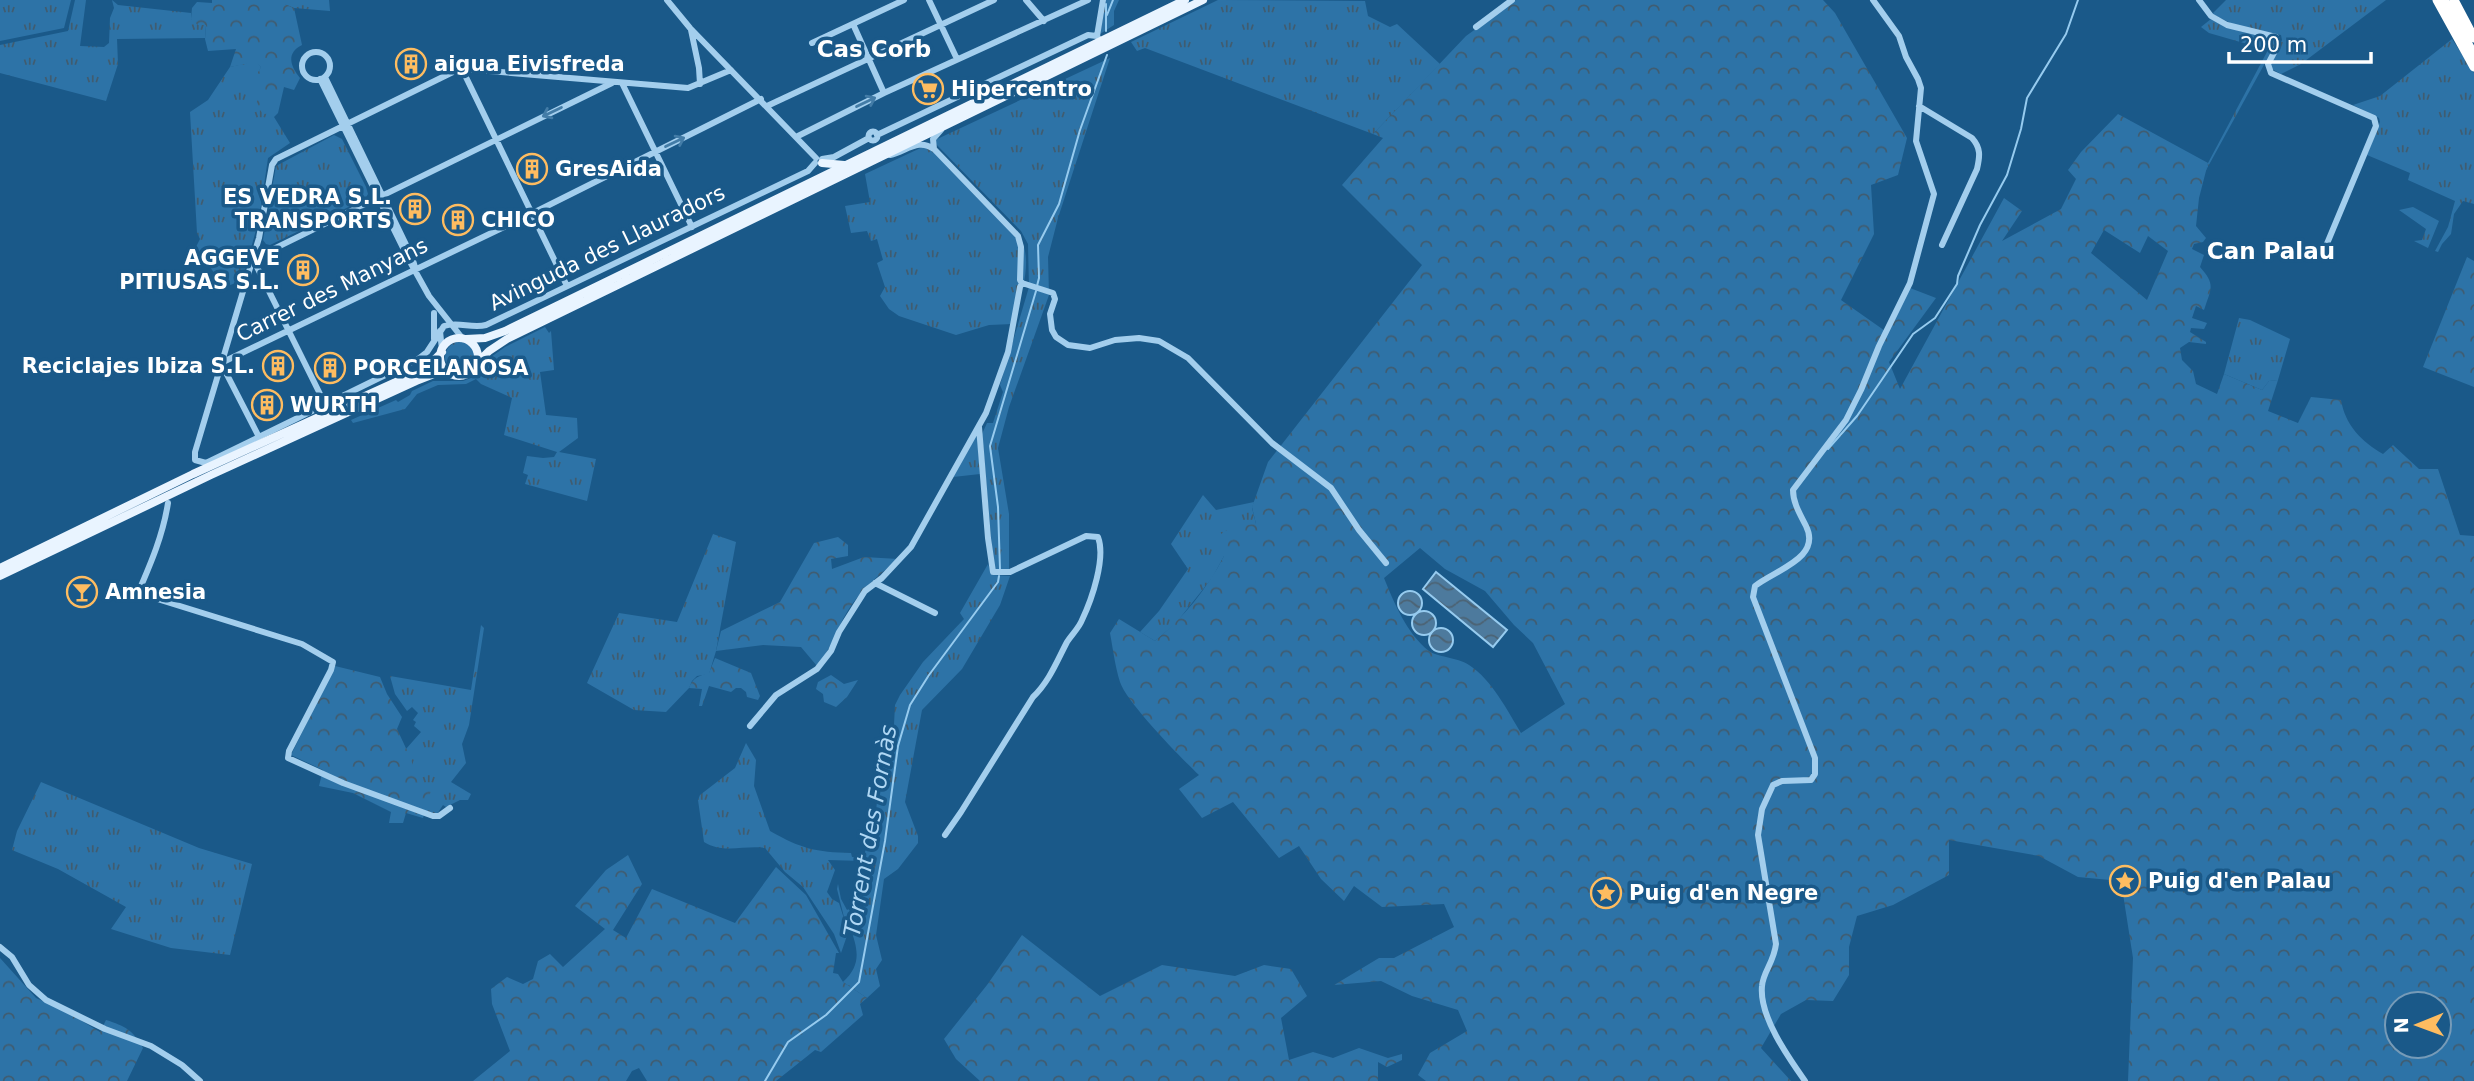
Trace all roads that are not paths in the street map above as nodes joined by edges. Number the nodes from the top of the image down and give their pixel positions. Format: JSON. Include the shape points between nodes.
{"nodes":[{"id":1,"x":667,"y":0,"type":"edge"},
{"id":2,"x":904,"y":0,"type":"edge"},
{"id":3,"x":929,"y":0,"type":"edge"},
{"id":4,"x":994,"y":0,"type":"edge"},
{"id":5,"x":1026,"y":0,"type":"edge"},
{"id":6,"x":1088,"y":0,"type":"edge"},
{"id":7,"x":1103,"y":0,"type":"edge"},
{"id":8,"x":1203,"y":0,"type":"edge"},
{"id":9,"x":1512,"y":0,"type":"edge"},
{"id":10,"x":1873,"y":0,"type":"edge"},
{"id":11,"x":2199,"y":0,"type":"edge"},
{"id":12,"x":2437,"y":0,"type":"edge"},
{"id":13,"x":2444,"y":0,"type":"edge"},
{"id":14,"x":2454,"y":0,"type":"edge"},
{"id":15,"x":1182,"y":1,"type":"edge"},
{"id":16,"x":1044,"y":21,"type":"junction"},
{"id":17,"x":853,"y":24,"type":"junction"},
{"id":18,"x":940,"y":24,"type":"junction"},
{"id":19,"x":1476,"y":27,"type":"dead end"},
{"id":20,"x":690,"y":28,"type":"junction"},
{"id":21,"x":2474,"y":38,"type":"edge"},
{"id":22,"x":1102,"y":41,"type":"junction"},
{"id":23,"x":812,"y":43,"type":"dead end"},
{"id":24,"x":2474,"y":55,"type":"edge"},
{"id":25,"x":869,"y":59,"type":"junction"},
{"id":26,"x":957,"y":59,"type":"junction"},
{"id":27,"x":2474,"y":67,"type":"edge"},
{"id":28,"x":462,"y":69,"type":"junction"},
{"id":29,"x":731,"y":70,"type":"junction"},
{"id":30,"x":323,"y":78,"type":"junction"},
{"id":31,"x":583,"y":79,"type":"junction"},
{"id":32,"x":618,"y":83,"type":"junction"},
{"id":33,"x":700,"y":83,"type":"junction"},
{"id":34,"x":884,"y":93,"type":"junction"},
{"id":35,"x":588,"y":94,"type":"junction"},
{"id":36,"x":960,"y":95,"type":"junction"},
{"id":37,"x":761,"y":99,"type":"junction"},
{"id":38,"x":976,"y":102,"type":"junction"},
{"id":39,"x":768,"y":106,"type":"junction"},
{"id":40,"x":1919,"y":106,"type":"junction"},
{"id":41,"x":346,"y":126,"type":"junction"},
{"id":42,"x":944,"y":127,"type":"junction"},
{"id":43,"x":796,"y":136,"type":"junction"},
{"id":44,"x":496,"y":140,"type":"junction"},
{"id":45,"x":934,"y":149,"type":"junction"},
{"id":46,"x":655,"y":152,"type":"junction"},
{"id":47,"x":880,"y":158,"type":"junction"},
{"id":48,"x":819,"y":161,"type":"junction"},
{"id":49,"x":847,"y":165,"type":"junction"},
{"id":50,"x":813,"y":181,"type":"junction"},
{"id":51,"x":380,"y":196,"type":"junction"},
{"id":52,"x":531,"y":214,"type":"junction"},
{"id":53,"x":692,"y":227,"type":"junction"},
{"id":54,"x":1942,"y":245,"type":"dead end"},
{"id":55,"x":2321,"y":258,"type":"dead end"},
{"id":56,"x":253,"y":259,"type":"junction"},
{"id":57,"x":415,"y":269,"type":"junction"},
{"id":58,"x":579,"y":283,"type":"junction"},
{"id":59,"x":1025,"y":285,"type":"junction"},
{"id":60,"x":566,"y":286,"type":"junction"},
{"id":61,"x":584,"y":293,"type":"junction"},
{"id":62,"x":429,"y":296,"type":"junction"},
{"id":63,"x":434,"y":313,"type":"junction"},
{"id":64,"x":450,"y":324,"type":"junction"},
{"id":65,"x":440,"y":330,"type":"junction"},
{"id":66,"x":289,"y":331,"type":"junction"},
{"id":67,"x":464,"y":339,"type":"junction"},
{"id":68,"x":433,"y":343,"type":"junction"},
{"id":69,"x":442,"y":351,"type":"junction"},
{"id":70,"x":221,"y":363,"type":"junction"},
{"id":71,"x":477,"y":363,"type":"junction"},
{"id":72,"x":423,"y":369,"type":"junction"},
{"id":73,"x":450,"y":373,"type":"junction"},
{"id":74,"x":325,"y":404,"type":"junction"},
{"id":75,"x":979,"y":425,"type":"junction"},
{"id":76,"x":259,"y":437,"type":"junction"},
{"id":77,"x":168,"y":503,"type":"dead end"},
{"id":78,"x":1386,"y":563,"type":"dead end"},
{"id":79,"x":0,"y":568,"type":"edge"},
{"id":80,"x":0,"y":576,"type":"edge"},
{"id":81,"x":875,"y":583,"type":"junction"},
{"id":82,"x":935,"y":613,"type":"dead end"},
{"id":83,"x":750,"y":726,"type":"dead end"},
{"id":84,"x":450,"y":808,"type":"dead end"},
{"id":85,"x":945,"y":835,"type":"dead end"},
{"id":86,"x":0,"y":947,"type":"edge"},
{"id":87,"x":200,"y":1081,"type":"edge"},
{"id":88,"x":1805,"y":1081,"type":"edge"}],
"edges":[{"from":1,"to":20,"type":"street"},
{"from":2,"to":17,"type":"street"},
{"from":3,"to":18,"type":"street"},
{"from":4,"to":18,"type":"street"},
{"from":5,"to":16,"type":"street"},
{"from":6,"to":16,"type":"street"},
{"from":7,"to":22,"type":"street"},
{"from":8,"to":22,"type":"main road"},
{"from":9,"to":19,"type":"street"},
{"from":10,"to":40,"type":"street","via":[[1899,36],[1918,79]]},
{"from":11,"to":55,"type":"street","via":[[2211,16],[2227,24],[2276,37],[2278,45],[2267,64],[2271,73],[2374,118],[2376,126]]},
{"from":12,"to":27,"type":"highway"},
{"from":13,"to":24,"type":"highway"},
{"from":14,"to":21,"type":"highway"},
{"from":15,"to":22,"type":"main road"},
{"from":16,"to":26,"type":"street"},
{"from":17,"to":23,"type":"street"},
{"from":17,"to":25,"type":"street"},
{"from":18,"to":25,"type":"street"},
{"from":18,"to":26,"type":"street"},
{"from":20,"to":29,"type":"street"},
{"from":20,"to":33,"type":"street"},
{"from":22,"to":36,"type":"street","name":"Avinguda des Llauradors","via":[[1088,35]]},
{"from":22,"to":38,"type":"main road"},
{"from":22,"to":42,"type":"main road"},
{"from":25,"to":34,"type":"street"},
{"from":25,"to":39,"type":"street"},
{"from":26,"to":34,"type":"street"},
{"from":28,"to":31,"type":"street"},
{"from":28,"to":41,"type":"street"},
{"from":28,"to":44,"type":"street"},
{"from":29,"to":33,"type":"street"},
{"from":29,"to":37,"type":"street"},
{"from":30,"to":30,"type":"street","via":[[330,70],[328,57],[312,52],[303,62],[304,72],[311,79]]},
{"from":30,"to":41,"type":"street"},
{"from":31,"to":32,"type":"street"},
{"from":31,"to":35,"type":"street"},
{"from":32,"to":33,"type":"street","via":[[688,88]]},
{"from":32,"to":35,"type":"street"},
{"from":32,"to":46,"type":"street"},
{"from":43,"to":34,"type":"street","one_way":true},
{"from":35,"to":44,"type":"street","one_way":true},
{"from":36,"to":38,"type":"street","via":[[964,101]]},
{"from":36,"to":48,"type":"street","name":"Avinguda des Llauradors","via":[[875,139]]},
{"from":37,"to":39,"type":"street"},
{"from":46,"to":37,"type":"street","name":"Carrer des Manyans","one_way":true},
{"from":38,"to":49,"type":"main road"},
{"from":39,"to":43,"type":"street"},
{"from":40,"to":54,"type":"street","via":[[1978,145],[1977,169]]},
{"from":40,"to":88,"type":"street","via":[[1916,141],[1934,194],[1910,283],[1846,420],[1793,490],[1810,544],[1802,555],[1755,586],[1753,597],[1815,765],[1811,780],[1782,780],[1773,785],[1762,809],[1758,835],[1776,944],[1761,984],[1762,998],[1781,1046]]},
{"from":41,"to":51,"type":"street"},
{"from":41,"to":56,"type":"street","via":[[273,162]]},
{"from":42,"to":45,"type":"street","via":[[933,139]]},
{"from":42,"to":47,"type":"main road"},
{"from":43,"to":48,"type":"street"},
{"from":44,"to":51,"type":"street"},
{"from":44,"to":52,"type":"street"},
{"from":45,"to":47,"type":"street","via":[[918,144]]},
{"from":45,"to":59,"type":"street","via":[[1018,236],[1020,280]]},
{"from":46,"to":52,"type":"street","name":"Carrer des Manyans"},
{"from":46,"to":53,"type":"street"},
{"from":47,"to":71,"type":"main road","via":[[507,339]]},
{"from":48,"to":49,"type":"main road"},
{"from":48,"to":50,"type":"main road"},
{"from":48,"to":53,"type":"street","name":"Avinguda des Llauradors"},
{"from":49,"to":50,"type":"main road"},
{"from":50,"to":61,"type":"main road"},
{"from":51,"to":56,"type":"street"},
{"from":51,"to":57,"type":"street"},
{"from":52,"to":57,"type":"street","name":"Carrer des Manyans"},
{"from":52,"to":60,"type":"street"},
{"from":53,"to":58,"type":"street","name":"Avinguda des Llauradors"},
{"from":56,"to":66,"type":"street"},
{"from":56,"to":70,"type":"street"},
{"from":57,"to":62,"type":"street"},
{"from":57,"to":66,"type":"street","name":"Carrer des Manyans"},
{"from":58,"to":60,"type":"street","name":"Avinguda des Llauradors"},
{"from":58,"to":61,"type":"street"},
{"from":59,"to":75,"type":"street","via":[[1020,287],[1008,352]]},
{"from":59,"to":78,"type":"street","via":[[1051,291],[1055,299],[1050,314],[1052,330],[1068,345],[1090,348],[1139,338],[1159,341],[1188,358],[1272,443],[1331,488]]},
{"from":60,"to":64,"type":"street","name":"Avinguda des Llauradors","via":[[480,327]]},
{"from":61,"to":67,"type":"main road","via":[[498,335]]},
{"from":62,"to":63,"type":"street"},
{"from":62,"to":64,"type":"street"},
{"from":63,"to":65,"type":"street"},
{"from":63,"to":68,"type":"street"},
{"from":64,"to":65,"type":"street"},
{"from":64,"to":67,"type":"street"},
{"from":65,"to":68,"type":"street"},
{"from":65,"to":69,"type":"street"},
{"from":66,"to":70,"type":"street","name":"Carrer des Manyans"},
{"from":66,"to":74,"type":"street"},
{"from":67,"to":69,"type":"main road","via":[[450,341]]},
{"from":67,"to":71,"type":"main road","via":[[475,347]]},
{"from":68,"to":72,"type":"street"},
{"from":68,"to":74,"type":"street","via":[[418,359]]},
{"from":69,"to":72,"type":"main road"},
{"from":69,"to":73,"type":"main road","via":[[442,364]]},
{"from":70,"to":76,"type":"street"},
{"from":70,"to":76,"type":"street","via":[[195,460],[206,463]]},
{"from":71,"to":73,"type":"main road","via":[[466,374]]},
{"from":72,"to":79,"type":"main road"},
{"from":73,"to":80,"type":"main road","via":[[429,376],[335,418]]},
{"from":74,"to":76,"type":"street"},
{"from":75,"to":81,"type":"street","via":[[911,547]]},
{"from":75,"to":85,"type":"street","via":[[993,572],[1010,572],[1093,535],[1100,541],[1101,562],[1083,620]]},
{"from":77,"to":84,"type":"street","via":[[156,551],[138,593],[302,644],[333,662],[288,758],[433,816]]},
{"from":81,"to":82,"type":"street"},
{"from":81,"to":83,"type":"street","via":[[854,605],[817,668],[776,695]]},
{"from":86,"to":87,"type":"street","via":[[46,1000],[151,1046]]}]}
